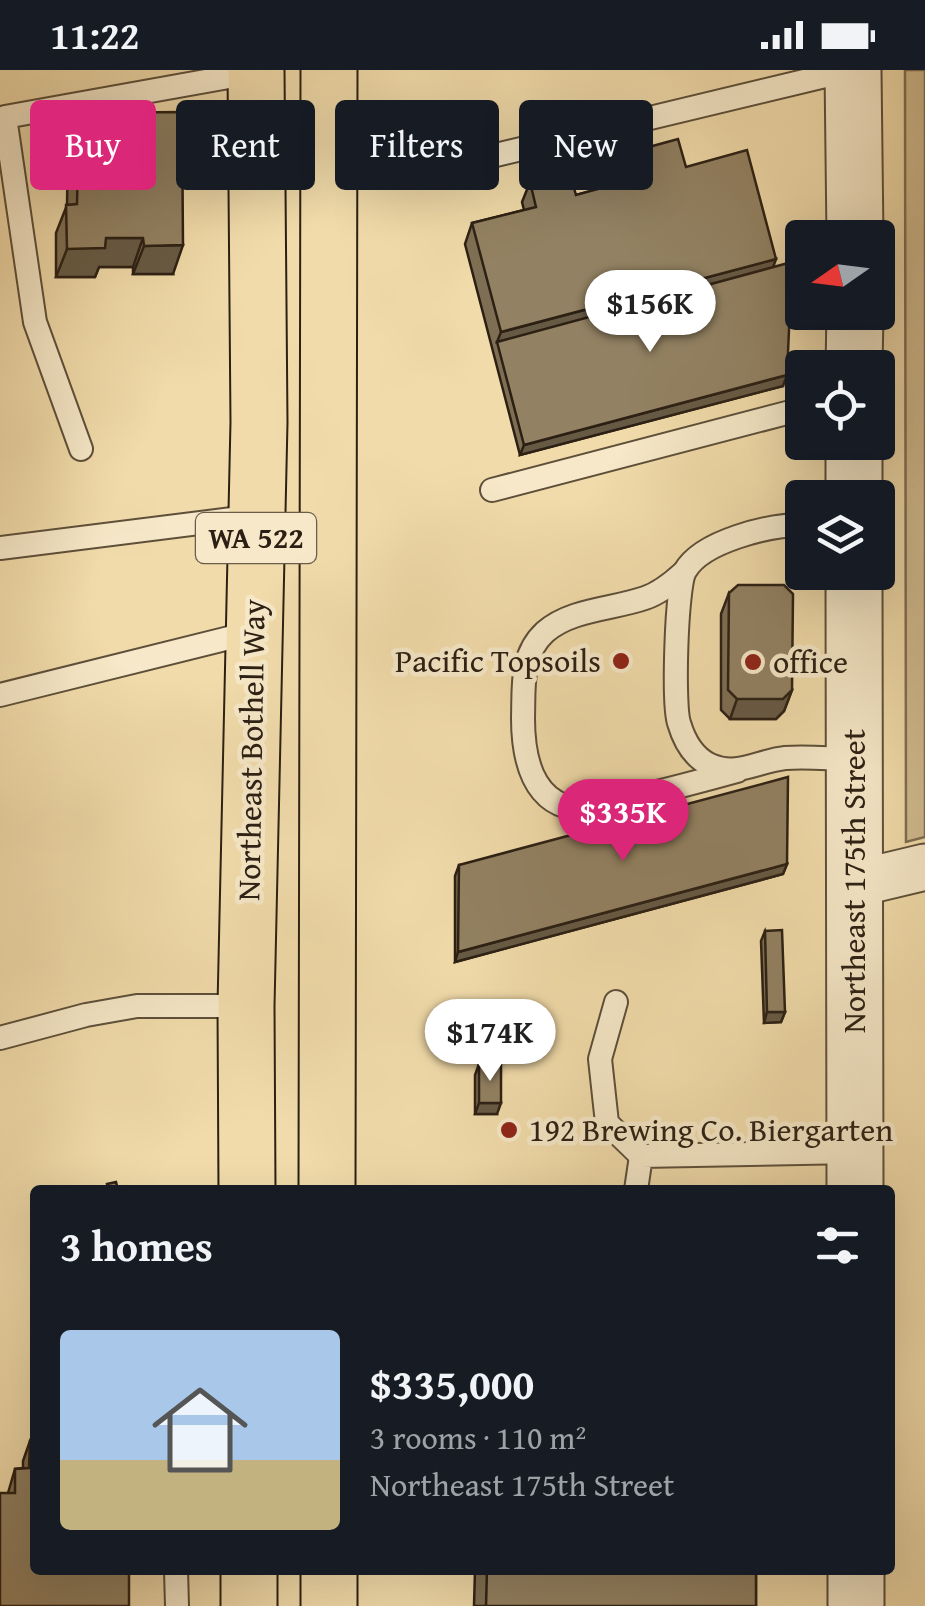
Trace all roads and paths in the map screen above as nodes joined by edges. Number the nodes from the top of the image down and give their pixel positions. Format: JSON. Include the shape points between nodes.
{"nodes":[{"id":1,"x":329,"y":70,"type":"edge"},
{"id":2,"x":852,"y":70,"type":"edge"},
{"id":3,"x":256,"y":71,"type":"edge"},
{"id":4,"x":499,"y":154,"type":"edge"},
{"id":5,"x":855,"y":220,"type":"edge"},
{"id":6,"x":785,"y":414,"type":"edge"},
{"id":7,"x":258,"y":422,"type":"junction"},
{"id":8,"x":81,"y":449,"type":"dead end"},
{"id":9,"x":492,"y":490,"type":"dead end"},
{"id":10,"x":256,"y":516,"type":"junction"},
{"id":11,"x":329,"y":518,"type":"junction"},
{"id":12,"x":785,"y":525,"type":"edge"},
{"id":13,"x":0,"y":548,"type":"edge"},
{"id":14,"x":683,"y":573,"type":"junction"},
{"id":15,"x":854,"y":590,"type":"edge"},
{"id":16,"x":254,"y":632,"type":"junction"},
{"id":17,"x":0,"y":695,"type":"edge"},
{"id":18,"x":854,"y":759,"type":"junction"},
{"id":19,"x":738,"y":771,"type":"junction"},
{"id":20,"x":925,"y":867,"type":"edge"},
{"id":21,"x":854,"y":884,"type":"junction"},
{"id":22,"x":616,"y":1002,"type":"dead end"},
{"id":23,"x":246,"y":1006,"type":"junction"},
{"id":24,"x":0,"y":1038,"type":"edge"},
{"id":25,"x":640,"y":1156,"type":"junction"},
{"id":26,"x":855,"y":1171,"type":"edge"},
{"id":27,"x":247,"y":1185,"type":"edge"},
{"id":28,"x":327,"y":1185,"type":"edge"},
{"id":29,"x":637,"y":1185,"type":"edge"},
{"id":30,"x":176,"y":1575,"type":"edge"},
{"id":31,"x":249,"y":1575,"type":"edge"},
{"id":32,"x":329,"y":1575,"type":"edge"},
{"id":33,"x":856,"y":1575,"type":"edge"},
{"id":34,"x":176,"y":1606,"type":"edge"},
{"id":35,"x":250,"y":1606,"type":"edge"},
{"id":36,"x":329,"y":1606,"type":"edge"},
{"id":37,"x":856,"y":1606,"type":"edge"}],
"edges":[{"from":1,"to":11,"type":"main road","number":"WA 522"},
{"from":2,"to":4,"type":"lane"},
{"from":2,"to":5,"type":"street"},
{"from":3,"to":7,"type":"main road","name":"Northeast Bothell Way","number":"WA 522"},
{"from":3,"to":8,"type":"lane","via":[[5,117],[35,322]]},
{"from":6,"to":9,"type":"lane"},
{"from":7,"to":10,"type":"main road","name":"Northeast Bothell Way","number":"WA 522"},
{"from":7,"to":11,"type":"main road","via":[[282,431]]},
{"from":10,"to":13,"type":"lane"},
{"from":10,"to":16,"type":"main road","name":"Northeast Bothell Way","number":"WA 522"},
{"from":11,"to":28,"type":"main road","number":"WA 522"},
{"from":12,"to":14,"type":"lane","via":[[718,544],[698,554]]},
{"from":14,"to":19,"type":"lane","via":[[677,718],[687,746],[708,764]]},
{"from":14,"to":19,"type":"lane","via":[[648,598],[570,618],[542,634],[526,663],[527,768],[539,788],[579,809]]},
{"from":15,"to":18,"type":"street","name":"Northeast 175th Street"},
{"from":16,"to":17,"type":"lane"},
{"from":16,"to":23,"type":"main road","name":"Northeast Bothell Way","number":"WA 522"},
{"from":18,"to":19,"type":"lane","via":[[784,758]]},
{"from":18,"to":21,"type":"street","name":"Northeast 175th Street"},
{"from":20,"to":21,"type":"street"},
{"from":21,"to":26,"type":"street","name":"Northeast 175th Street"},
{"from":22,"to":25,"type":"lane","via":[[600,1059],[607,1123]]},
{"from":23,"to":24,"type":"lane","via":[[137,1006]]},
{"from":23,"to":27,"type":"main road","name":"Northeast Bothell Way","number":"WA 522"},
{"from":25,"to":26,"type":"lane"},
{"from":25,"to":29,"type":"lane"},
{"from":30,"to":34,"type":"lane"},
{"from":31,"to":35,"type":"main road"},
{"from":32,"to":36,"type":"main road"},
{"from":33,"to":37,"type":"street"}]}
